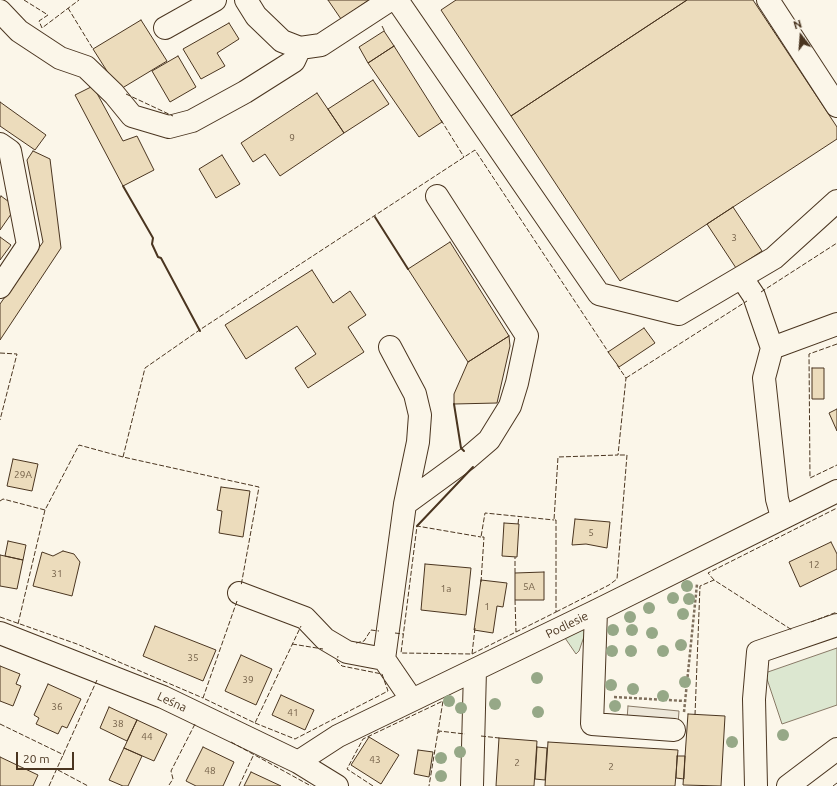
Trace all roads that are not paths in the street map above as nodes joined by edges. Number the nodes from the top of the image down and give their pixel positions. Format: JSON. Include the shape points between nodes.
{"nodes":[{"id":1,"x":215,"y":0,"type":"edge"},
{"id":2,"x":246,"y":0,"type":"edge"},
{"id":3,"x":390,"y":0,"type":"edge"},
{"id":4,"x":396,"y":0,"type":"edge"},
{"id":5,"x":768,"y":0,"type":"edge"},
{"id":6,"x":0,"y":11,"type":"edge"},
{"id":7,"x":165,"y":28,"type":"dead end"},
{"id":8,"x":300,"y":48,"type":"junction"},
{"id":9,"x":837,"y":106,"type":"edge"},
{"id":10,"x":0,"y":144,"type":"edge"},
{"id":11,"x":437,"y":196,"type":"dead end"},
{"id":12,"x":837,"y":201,"type":"edge"},
{"id":13,"x":742,"y":278,"type":"junction"},
{"id":14,"x":0,"y":287,"type":"edge"},
{"id":15,"x":837,"y":324,"type":"edge"},
{"id":16,"x":390,"y":347,"type":"dead end"},
{"id":17,"x":772,"y":348,"type":"junction"},
{"id":18,"x":837,"y":491,"type":"edge"},
{"id":19,"x":405,"y":504,"type":"junction"},
{"id":20,"x":782,"y":517,"type":"junction"},
{"id":21,"x":239,"y":594,"type":"dead end"},
{"id":22,"x":596,"y":611,"type":"junction"},
{"id":23,"x":837,"y":625,"type":"edge"},
{"id":24,"x":0,"y":633,"type":"edge"},
{"id":25,"x":384,"y":659,"type":"junction"},
{"id":26,"x":475,"y":670,"type":"junction"},
{"id":27,"x":412,"y":700,"type":"junction"},
{"id":28,"x":679,"y":723,"type":"road end"},
{"id":29,"x":837,"y":749,"type":"edge"},
{"id":30,"x":298,"y":762,"type":"junction"},
{"id":31,"x":337,"y":786,"type":"edge"},
{"id":32,"x":472,"y":786,"type":"edge"},
{"id":33,"x":756,"y":786,"type":"edge"},
{"id":34,"x":788,"y":786,"type":"edge"}],
"edges":[{"from":1,"to":7,"type":"street"},
{"from":2,"to":8,"type":"street","via":[[256,16],[282,41]]},
{"from":3,"to":8,"type":"street","via":[[321,45]]},
{"from":4,"to":13,"type":"street","via":[[599,294],[679,314]]},
{"from":5,"to":9,"type":"street"},
{"from":6,"to":8,"type":"street","via":[[19,31],[60,58],[86,67],[132,116],[169,127],[192,121],[245,92],[294,62]]},
{"from":10,"to":14,"type":"street","via":[[10,151],[28,245]]},
{"from":11,"to":19,"type":"street","via":[[526,336],[510,406],[489,440]]},
{"from":12,"to":13,"type":"street","via":[[774,258]]},
{"from":13,"to":17,"type":"street","via":[[754,296]]},
{"from":15,"to":17,"type":"street"},
{"from":16,"to":19,"type":"street","via":[[415,394],[420,415],[418,442]]},
{"from":17,"to":20,"type":"street","via":[[764,378]]},
{"from":18,"to":20,"type":"street","name":"Podlesie"},
{"from":19,"to":25,"type":"street"},
{"from":20,"to":22,"type":"street","name":"Podlesie"},
{"from":21,"to":25,"type":"street","via":[[305,618],[325,639],[348,652]]},
{"from":22,"to":26,"type":"street","name":"Podlesie"},
{"from":22,"to":28,"type":"street","via":[[592,724]]},
{"from":23,"to":33,"type":"street","via":[[758,652],[754,699]]},
{"from":24,"to":30,"type":"street","name":"Leśna","via":[[163,697]]},
{"from":25,"to":27,"type":"street"},
{"from":26,"to":27,"type":"street","name":"Podlesie"},
{"from":26,"to":32,"type":"street"},
{"from":27,"to":30,"type":"street","name":"Podlesie","via":[[338,736]]},
{"from":29,"to":34,"type":"street"},
{"from":30,"to":31,"type":"street","name":"Leśna"}]}
